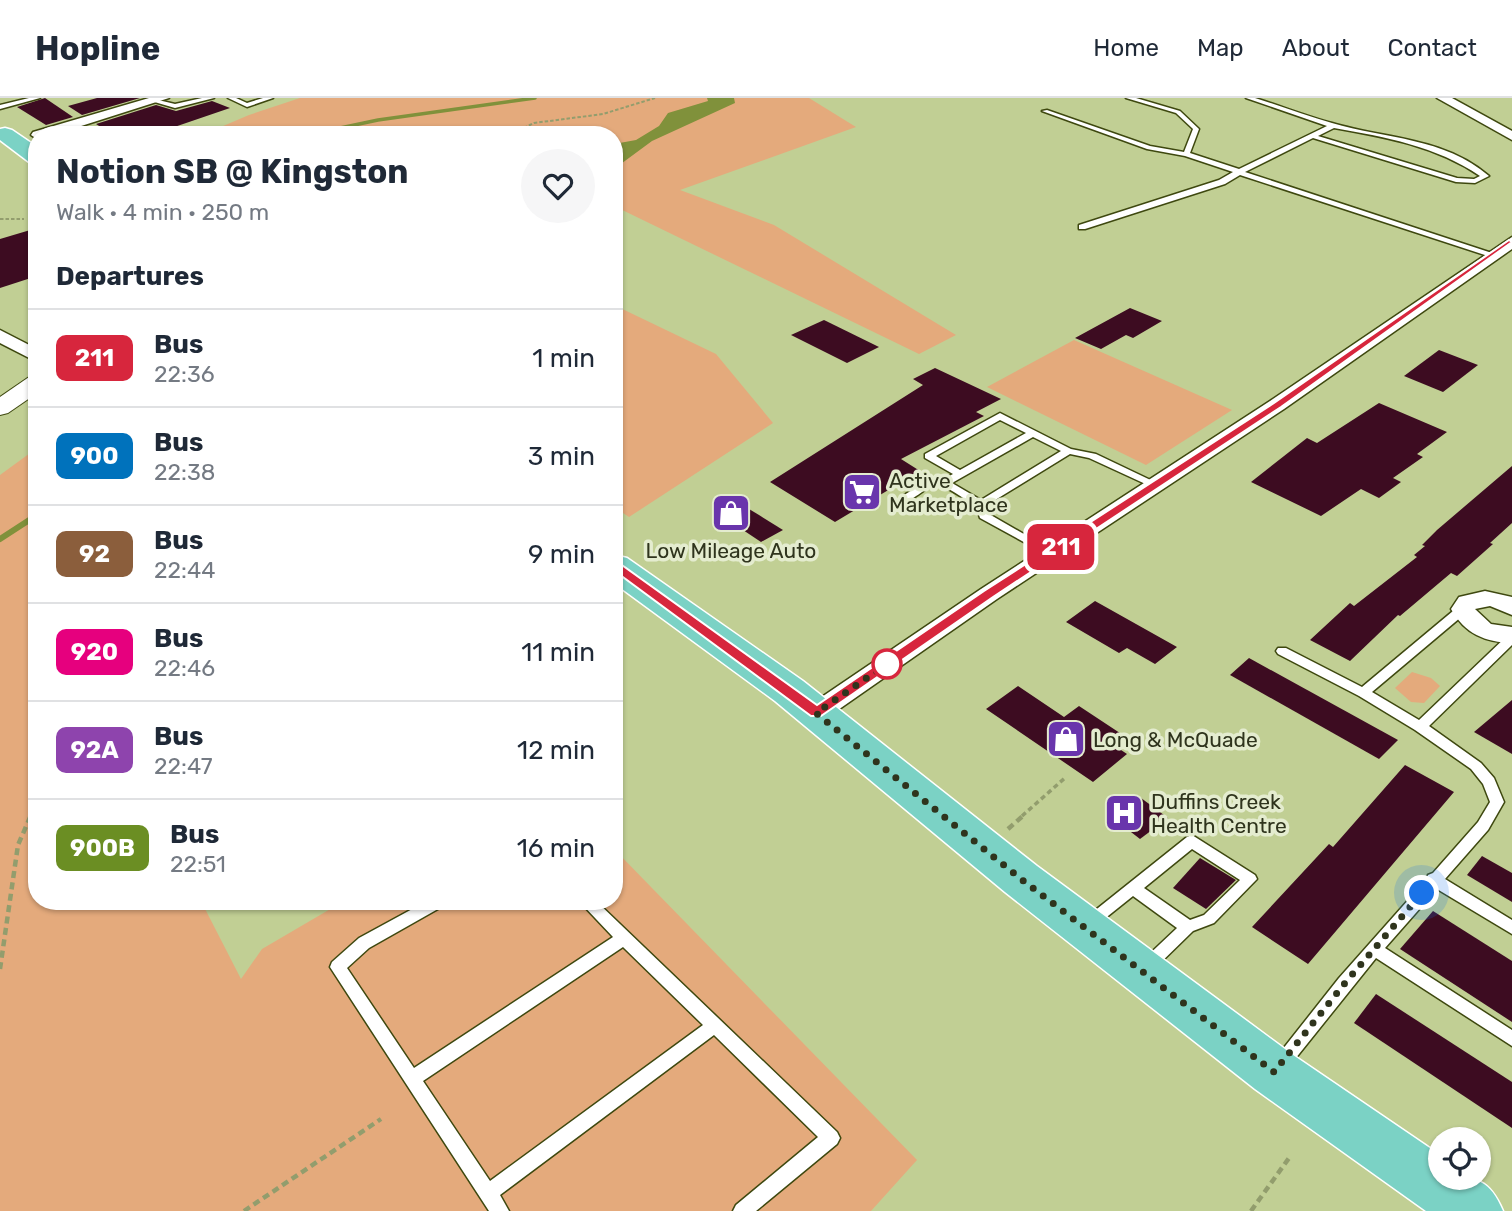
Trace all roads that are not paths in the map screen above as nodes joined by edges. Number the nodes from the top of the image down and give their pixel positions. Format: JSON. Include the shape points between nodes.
{"nodes":[{"id":1,"x":37,"y":98,"type":"edge"},
{"id":2,"x":211,"y":98,"type":"edge"},
{"id":3,"x":231,"y":98,"type":"edge"},
{"id":4,"x":270,"y":98,"type":"edge"},
{"id":5,"x":1129,"y":98,"type":"edge"},
{"id":6,"x":1249,"y":98,"type":"edge"},
{"id":7,"x":1443,"y":98,"type":"edge"},
{"id":8,"x":160,"y":99,"type":"edge"},
{"id":9,"x":0,"y":107,"type":"edge"},
{"id":10,"x":1045,"y":111,"type":"dead end"},
{"id":11,"x":53,"y":126,"type":"edge"},
{"id":12,"x":1333,"y":126,"type":"junction"},
{"id":13,"x":14,"y":136,"type":"edge"},
{"id":14,"x":1312,"y":136,"type":"junction"},
{"id":15,"x":1512,"y":136,"type":"edge"},
{"id":16,"x":28,"y":149,"type":"edge"},
{"id":17,"x":1186,"y":153,"type":"junction"},
{"id":18,"x":1239,"y":172,"type":"junction"},
{"id":19,"x":1082,"y":227,"type":"dead end"},
{"id":20,"x":1503,"y":248,"type":"edge"},
{"id":21,"x":0,"y":335,"type":"edge"},
{"id":22,"x":28,"y":352,"type":"edge"},
{"id":23,"x":28,"y":388,"type":"edge"},
{"id":24,"x":0,"y":408,"type":"edge"},
{"id":25,"x":1033,"y":433,"type":"junction"},
{"id":26,"x":1068,"y":451,"type":"junction"},
{"id":27,"x":960,"y":474,"type":"junction"},
{"id":28,"x":944,"y":483,"type":"junction"},
{"id":29,"x":1156,"y":485,"type":"junction"},
{"id":30,"x":905,"y":499,"type":"dead end"},
{"id":31,"x":981,"y":504,"type":"junction"},
{"id":32,"x":1052,"y":554,"type":"junction"},
{"id":33,"x":623,"y":573,"type":"edge"},
{"id":34,"x":1509,"y":602,"type":"edge"},
{"id":35,"x":1463,"y":609,"type":"junction"},
{"id":36,"x":1512,"y":636,"type":"edge"},
{"id":37,"x":1282,"y":651,"type":"dead end"},
{"id":38,"x":1363,"y":693,"type":"junction"},
{"id":39,"x":816,"y":713,"type":"junction"},
{"id":40,"x":1420,"y":727,"type":"junction"},
{"id":41,"x":1433,"y":879,"type":"junction"},
{"id":42,"x":1133,"y":888,"type":"junction"},
{"id":43,"x":424,"y":910,"type":"edge"},
{"id":44,"x":595,"y":910,"type":"edge"},
{"id":45,"x":1188,"y":927,"type":"junction"},
{"id":46,"x":1084,"y":928,"type":"junction"},
{"id":47,"x":1512,"y":928,"type":"edge"},
{"id":48,"x":624,"y":938,"type":"junction"},
{"id":49,"x":1374,"y":949,"type":"junction"},
{"id":50,"x":1142,"y":971,"type":"junction"},
{"id":51,"x":715,"y":1026,"type":"junction"},
{"id":52,"x":1512,"y":1039,"type":"edge"},
{"id":53,"x":1274,"y":1072,"type":"junction"},
{"id":54,"x":413,"y":1079,"type":"junction"},
{"id":55,"x":488,"y":1193,"type":"junction"},
{"id":56,"x":500,"y":1211,"type":"edge"},
{"id":57,"x":742,"y":1211,"type":"edge"},
{"id":58,"x":1474,"y":1211,"type":"edge"}],
"edges":[{"from":1,"to":9,"type":"lane"},
{"from":2,"to":8,"type":"lane","via":[[174,106]]},
{"from":3,"to":4,"type":"lane","via":[[247,105]]},
{"from":5,"to":17,"type":"lane","via":[[1178,111],[1196,129]]},
{"from":6,"to":12,"type":"lane"},
{"from":7,"to":15,"type":"street"},
{"from":8,"to":11,"type":"street"},
{"from":10,"to":17,"type":"lane","via":[[1149,148]]},
{"from":12,"to":14,"type":"lane"},
{"from":12,"to":14,"type":"lane","via":[[1441,152],[1485,176],[1475,181],[1456,180]]},
{"from":13,"to":16,"type":"main road"},
{"from":14,"to":18,"type":"lane"},
{"from":17,"to":18,"type":"lane"},
{"from":18,"to":19,"type":"lane","via":[[1222,182]]},
{"from":18,"to":20,"type":"lane"},
{"from":20,"to":29,"type":"street"},
{"from":21,"to":22,"type":"street"},
{"from":23,"to":24,"type":"street"},
{"from":25,"to":26,"type":"lane"},
{"from":25,"to":27,"type":"lane"},
{"from":25,"to":27,"type":"lane","via":[[1000,416],[929,456]]},
{"from":26,"to":29,"type":"lane","via":[[1092,456]]},
{"from":26,"to":31,"type":"lane"},
{"from":27,"to":28,"type":"lane"},
{"from":28,"to":30,"type":"lane","via":[[932,482]]},
{"from":28,"to":31,"type":"lane"},
{"from":29,"to":32,"type":"street"},
{"from":31,"to":32,"type":"lane","via":[[984,516]]},
{"from":32,"to":39,"type":"street"},
{"from":33,"to":39,"type":"main road"},
{"from":34,"to":35,"type":"street","via":[[1476,598]]},
{"from":35,"to":36,"type":"street","via":[[1481,629]]},
{"from":35,"to":38,"type":"lane"},
{"from":36,"to":40,"type":"lane"},
{"from":37,"to":38,"type":"lane"},
{"from":38,"to":40,"type":"lane"},
{"from":39,"to":46,"type":"main road"},
{"from":40,"to":41,"type":"lane","via":[[1476,766],[1497,802],[1483,825]]},
{"from":41,"to":47,"type":"lane"},
{"from":41,"to":49,"type":"lane"},
{"from":42,"to":45,"type":"lane"},
{"from":42,"to":45,"type":"lane","via":[[1192,841],[1250,878],[1209,919]]},
{"from":42,"to":46,"type":"lane"},
{"from":43,"to":54,"type":"lane","via":[[364,943],[338,967]]},
{"from":44,"to":48,"type":"lane"},
{"from":45,"to":50,"type":"lane"},
{"from":46,"to":50,"type":"main road"},
{"from":48,"to":51,"type":"lane"},
{"from":48,"to":54,"type":"lane"},
{"from":49,"to":52,"type":"lane"},
{"from":49,"to":53,"type":"lane"},
{"from":50,"to":53,"type":"main road"},
{"from":51,"to":55,"type":"lane"},
{"from":51,"to":57,"type":"lane","via":[[831,1138]]},
{"from":53,"to":58,"type":"main road"},
{"from":54,"to":55,"type":"lane"},
{"from":55,"to":56,"type":"lane"}]}
